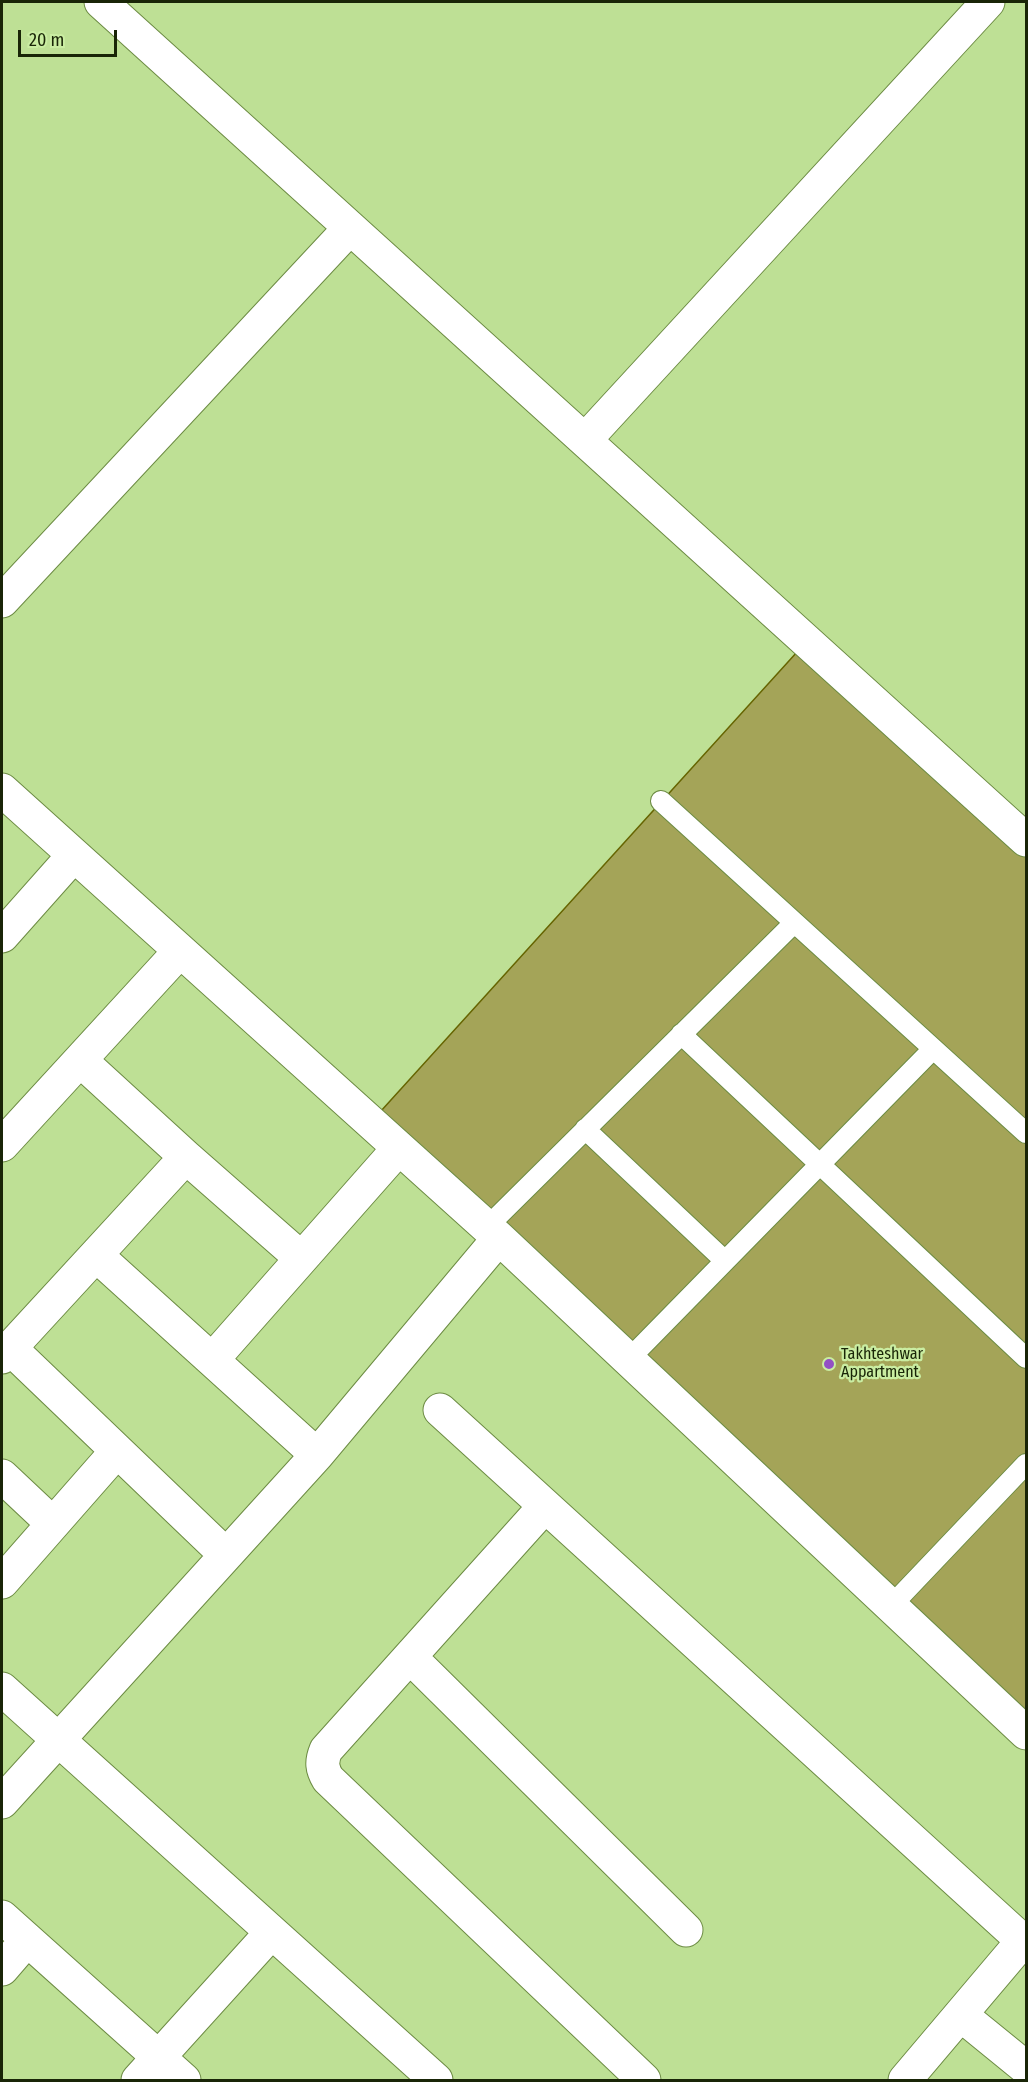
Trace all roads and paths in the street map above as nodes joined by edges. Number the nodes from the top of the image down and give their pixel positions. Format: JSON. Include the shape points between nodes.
{"nodes":[{"id":1,"x":101,"y":2,"type":"edge"},
{"id":2,"x":988,"y":2,"type":"edge"},
{"id":3,"x":350,"y":228,"type":"junction"},
{"id":4,"x":585,"y":440,"type":"junction"},
{"id":5,"x":2,"y":601,"type":"edge"},
{"id":6,"x":2,"y":790,"type":"edge"},
{"id":7,"x":661,"y":801,"type":"dead end"},
{"id":8,"x":1026,"y":840,"type":"edge"},
{"id":9,"x":74,"y":855,"type":"junction"},
{"id":10,"x":794,"y":923,"type":"junction"},
{"id":11,"x":2,"y":936,"type":"edge"},
{"id":12,"x":180,"y":951,"type":"junction"},
{"id":13,"x":681,"y":1034,"type":"junction"},
{"id":14,"x":933,"y":1048,"type":"junction"},
{"id":15,"x":80,"y":1060,"type":"junction"},
{"id":16,"x":585,"y":1129,"type":"junction"},
{"id":17,"x":1026,"y":1133,"type":"edge"},
{"id":18,"x":2,"y":1146,"type":"edge"},
{"id":19,"x":399,"y":1148,"type":"junction"},
{"id":20,"x":186,"y":1157,"type":"junction"},
{"id":21,"x":819,"y":1163,"type":"junction"},
{"id":22,"x":493,"y":1232,"type":"junction"},
{"id":23,"x":96,"y":1255,"type":"junction"},
{"id":24,"x":301,"y":1258,"type":"junction"},
{"id":25,"x":724,"y":1260,"type":"junction"},
{"id":26,"x":6,"y":1352,"type":"edge"},
{"id":27,"x":1026,"y":1358,"type":"edge"},
{"id":28,"x":628,"y":1359,"type":"junction"},
{"id":29,"x":212,"y":1360,"type":"junction"},
{"id":30,"x":440,"y":1410,"type":"dead end"},
{"id":31,"x":117,"y":1451,"type":"junction"},
{"id":32,"x":317,"y":1455,"type":"junction"},
{"id":33,"x":1026,"y":1464,"type":"edge"},
{"id":34,"x":2,"y":1476,"type":"edge"},
{"id":35,"x":545,"y":1506,"type":"junction"},
{"id":36,"x":53,"y":1524,"type":"junction"},
{"id":37,"x":226,"y":1555,"type":"junction"},
{"id":38,"x":2,"y":1582,"type":"edge"},
{"id":39,"x":891,"y":1606,"type":"junction"},
{"id":40,"x":410,"y":1657,"type":"junction"},
{"id":41,"x":2,"y":1689,"type":"edge"},
{"id":42,"x":1026,"y":1733,"type":"edge"},
{"id":43,"x":58,"y":1740,"type":"junction"},
{"id":44,"x":2,"y":1802,"type":"edge"},
{"id":45,"x":2,"y":1917,"type":"edge"},
{"id":46,"x":686,"y":1930,"type":"dead end"},
{"id":47,"x":272,"y":1933,"type":"junction"},
{"id":48,"x":1025,"y":1939,"type":"edge"},
{"id":49,"x":27,"y":1940,"type":"junction"},
{"id":50,"x":2,"y":1969,"type":"edge"},
{"id":51,"x":961,"y":2015,"type":"junction"},
{"id":52,"x":1026,"y":2068,"type":"edge"},
{"id":53,"x":148,"y":2069,"type":"edge"},
{"id":54,"x":184,"y":2080,"type":"edge"},
{"id":55,"x":436,"y":2080,"type":"edge"},
{"id":56,"x":644,"y":2080,"type":"edge"},
{"id":57,"x":905,"y":2080,"type":"edge"}],
"edges":[{"from":1,"to":3,"type":"street"},
{"from":2,"to":4,"type":"street"},
{"from":3,"to":4,"type":"street"},
{"from":3,"to":5,"type":"street"},
{"from":4,"to":8,"type":"street"},
{"from":6,"to":9,"type":"street"},
{"from":7,"to":10,"type":"lane"},
{"from":9,"to":11,"type":"street"},
{"from":9,"to":12,"type":"street"},
{"from":10,"to":13,"type":"lane"},
{"from":10,"to":14,"type":"lane"},
{"from":12,"to":15,"type":"street"},
{"from":12,"to":19,"type":"street"},
{"from":13,"to":16,"type":"lane"},
{"from":13,"to":21,"type":"lane"},
{"from":14,"to":17,"type":"lane"},
{"from":14,"to":21,"type":"lane"},
{"from":15,"to":18,"type":"street"},
{"from":15,"to":20,"type":"street"},
{"from":16,"to":22,"type":"lane"},
{"from":16,"to":25,"type":"lane"},
{"from":19,"to":22,"type":"street"},
{"from":19,"to":24,"type":"street"},
{"from":20,"to":23,"type":"street"},
{"from":20,"to":24,"type":"street"},
{"from":21,"to":25,"type":"lane"},
{"from":21,"to":27,"type":"lane"},
{"from":22,"to":28,"type":"street"},
{"from":22,"to":32,"type":"street"},
{"from":23,"to":26,"type":"street"},
{"from":23,"to":29,"type":"street"},
{"from":24,"to":29,"type":"street"},
{"from":25,"to":28,"type":"lane"},
{"from":26,"to":31,"type":"street"},
{"from":28,"to":39,"type":"street"},
{"from":29,"to":32,"type":"street"},
{"from":30,"to":35,"type":"street"},
{"from":31,"to":36,"type":"street"},
{"from":31,"to":37,"type":"street"},
{"from":32,"to":37,"type":"street"},
{"from":33,"to":39,"type":"lane"},
{"from":34,"to":36,"type":"street"},
{"from":35,"to":40,"type":"street"},
{"from":35,"to":48,"type":"street"},
{"from":36,"to":38,"type":"street"},
{"from":37,"to":43,"type":"street"},
{"from":39,"to":42,"type":"street"},
{"from":40,"to":46,"type":"street"},
{"from":40,"to":56,"type":"street","via":[[326,1750],[322,1769],[328,1779]]},
{"from":41,"to":43,"type":"street"},
{"from":43,"to":44,"type":"street"},
{"from":43,"to":47,"type":"street"},
{"from":45,"to":49,"type":"street"},
{"from":47,"to":53,"type":"street"},
{"from":47,"to":55,"type":"street"},
{"from":48,"to":51,"type":"street"},
{"from":49,"to":50,"type":"street"},
{"from":49,"to":53,"type":"street"},
{"from":51,"to":52,"type":"street"},
{"from":51,"to":57,"type":"street"},
{"from":53,"to":54,"type":"street"}]}
